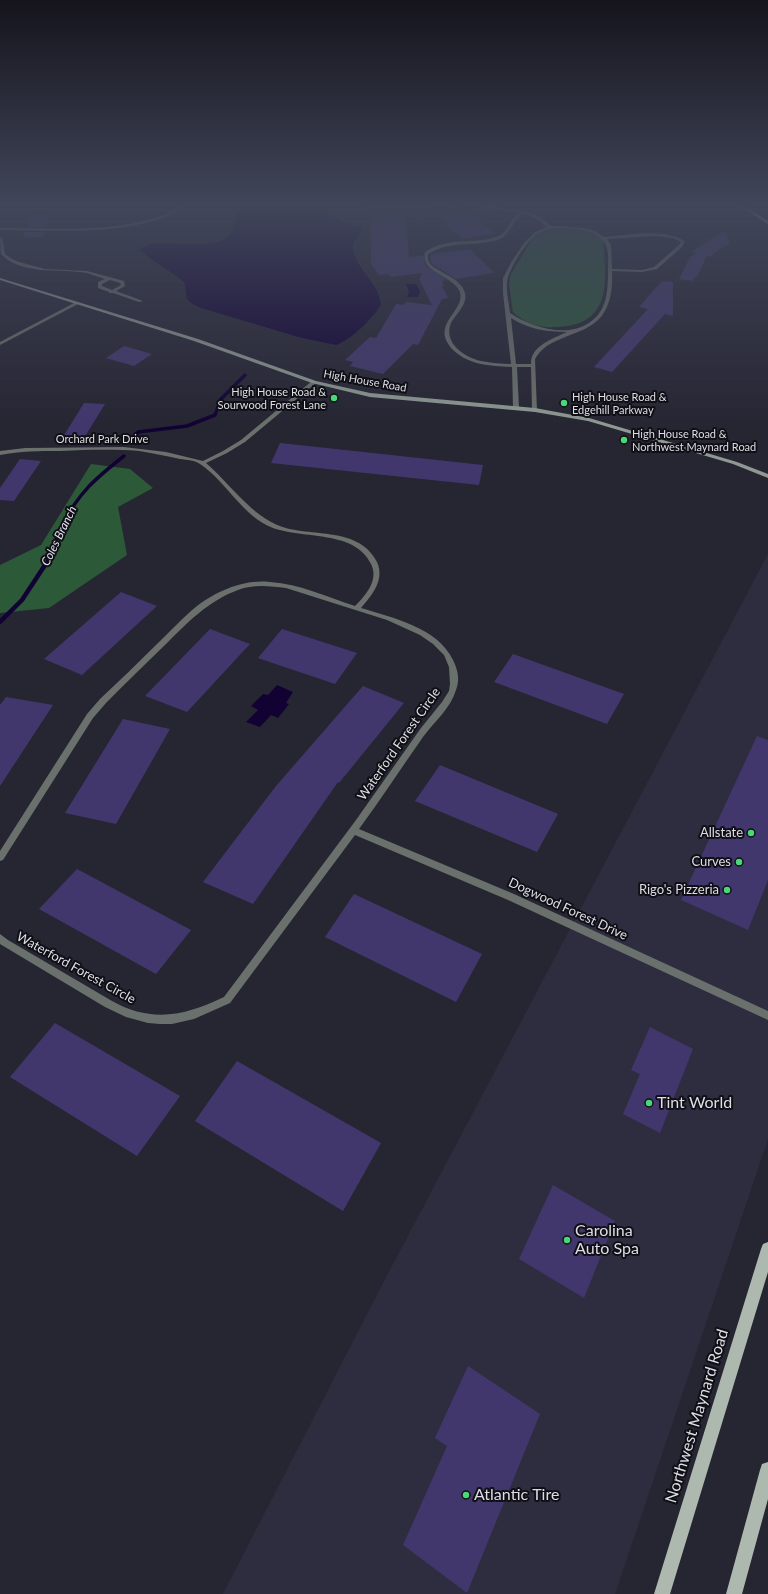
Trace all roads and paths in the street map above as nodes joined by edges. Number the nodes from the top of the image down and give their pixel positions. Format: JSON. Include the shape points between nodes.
{"nodes":[{"id":1,"x":449,"y":278,"type":"edge"},
{"id":2,"x":507,"y":278,"type":"edge"},
{"id":3,"x":610,"y":278,"type":"edge"},
{"id":4,"x":0,"y":279,"type":"edge"},
{"id":5,"x":108,"y":279,"type":"joint"},
{"id":6,"x":111,"y":292,"type":"junction"},
{"id":7,"x":141,"y":301,"type":"dead end"},
{"id":8,"x":78,"y":303,"type":"junction"},
{"id":9,"x":508,"y":314,"type":"junction"},
{"id":10,"x":574,"y":330,"type":"junction"},
{"id":11,"x":0,"y":344,"type":"edge"},
{"id":12,"x":514,"y":365,"type":"junction"},
{"id":13,"x":534,"y":365,"type":"junction"},
{"id":14,"x":314,"y":382,"type":"junction"},
{"id":15,"x":516,"y":408,"type":"junction"},
{"id":16,"x":536,"y":410,"type":"junction"},
{"id":17,"x":0,"y":453,"type":"edge"},
{"id":18,"x":202,"y":462,"type":"junction"},
{"id":19,"x":735,"y":463,"type":"junction"},
{"id":20,"x":768,"y":469,"type":"edge"},
{"id":21,"x":768,"y":476,"type":"edge"},
{"id":22,"x":356,"y":609,"type":"junction"},
{"id":23,"x":355,"y":831,"type":"junction"},
{"id":24,"x":0,"y":858,"type":"edge"},
{"id":25,"x":0,"y":938,"type":"edge"},
{"id":26,"x":768,"y":1016,"type":"edge"},
{"id":27,"x":768,"y":1249,"type":"edge"},
{"id":28,"x":768,"y":1470,"type":"edge"},
{"id":29,"x":662,"y":1594,"type":"edge"},
{"id":30,"x":734,"y":1594,"type":"edge"}],
"edges":[{"from":1,"to":12,"type":"street","via":[[462,292],[463,297],[448,325],[450,343],[466,357],[477,362]]},
{"from":2,"to":9,"type":"street"},
{"from":3,"to":10,"type":"street","via":[[609,298],[603,312],[593,323]]},
{"from":4,"to":8,"type":"main road","name":"High House Road"},
{"from":5,"to":6,"type":"street","via":[[100,283],[100,287]]},
{"from":5,"to":6,"type":"street","via":[[123,283]]},
{"from":6,"to":7,"type":"street"},
{"from":8,"to":11,"type":"street"},
{"from":8,"to":14,"type":"main road","name":"High House Road","via":[[196,340]]},
{"from":9,"to":10,"type":"street","via":[[536,328]]},
{"from":9,"to":12,"type":"street"},
{"from":10,"to":13,"type":"street","via":[[541,347],[533,359]]},
{"from":12,"to":13,"type":"street"},
{"from":12,"to":15,"type":"street"},
{"from":13,"to":16,"type":"street"},
{"from":14,"to":15,"type":"main road","name":"High House Road","via":[[370,394]]},
{"from":14,"to":18,"type":"street","via":[[243,441]]},
{"from":15,"to":16,"type":"main road","name":"High House Road"},
{"from":16,"to":19,"type":"main road","name":"High House Road","via":[[589,420]]},
{"from":17,"to":18,"type":"street","name":"Orchard Park Drive","via":[[32,449],[133,448],[160,451]]},
{"from":18,"to":22,"type":"street","via":[[263,520],[302,534],[325,535],[344,540],[368,554],[377,569],[377,578],[368,596]]},
{"from":19,"to":20,"type":"main road","name":"High House Road"},
{"from":19,"to":21,"type":"main road","name":"High House Road"},
{"from":22,"to":23,"type":"street","name":"Waterford Forest Circle","via":[[423,633],[446,653],[455,677],[452,694],[424,729]]},
{"from":22,"to":24,"type":"street","name":"Waterford Forest Circle","via":[[299,588],[266,582],[230,589],[212,598],[90,716]]},
{"from":23,"to":25,"type":"street","name":"Waterford Forest Circle","via":[[227,1000],[205,1012],[181,1018],[156,1020],[135,1016],[47,968]]},
{"from":23,"to":26,"type":"street","name":"Dogwood Forest Drive","via":[[533,907]]},
{"from":27,"to":29,"type":"main road","name":"Northwest Maynard Road"},
{"from":28,"to":30,"type":"main road"}]}
